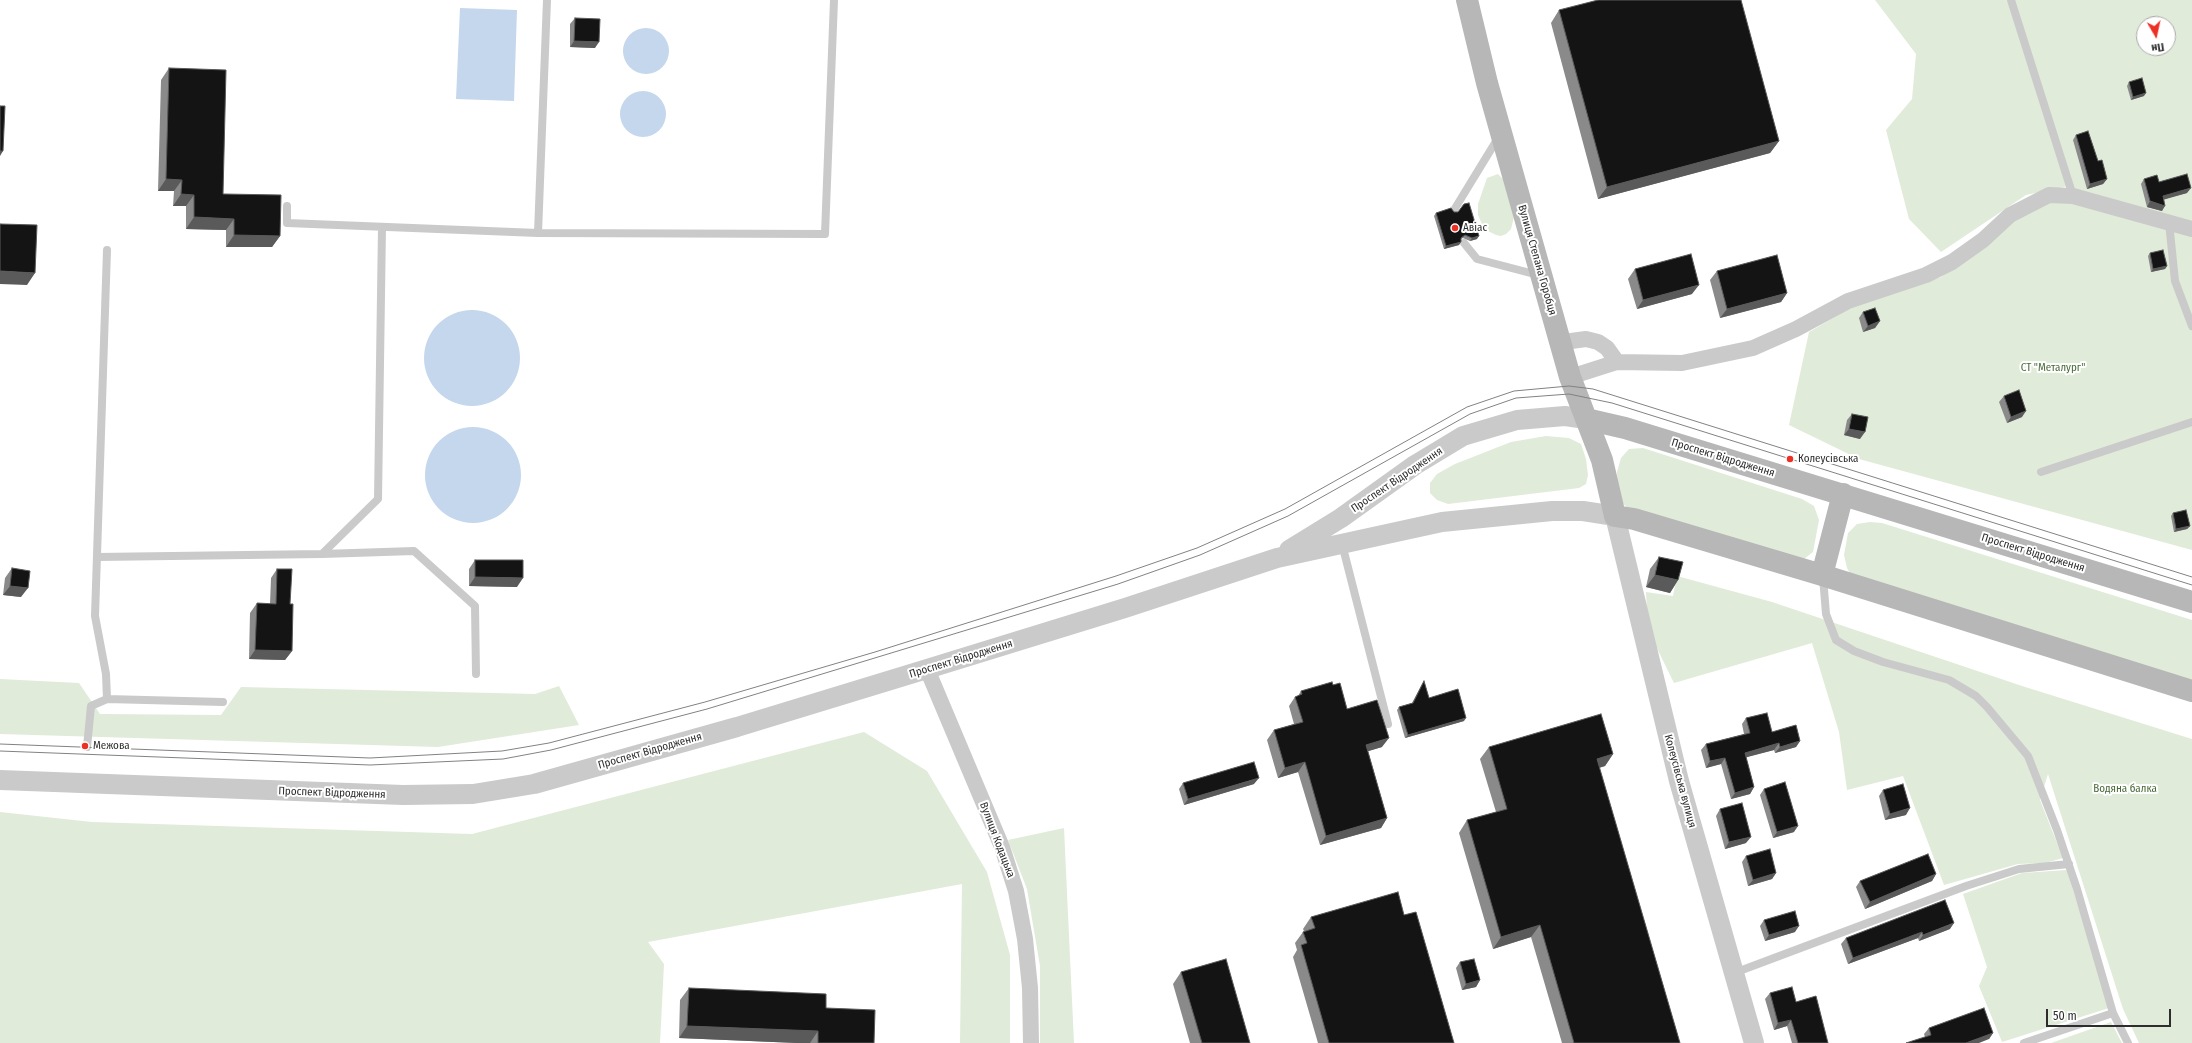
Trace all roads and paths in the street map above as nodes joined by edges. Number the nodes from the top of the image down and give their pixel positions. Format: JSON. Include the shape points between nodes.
{"nodes":[{"id":1,"x":547,"y":0,"type":"edge"},
{"id":2,"x":834,"y":0,"type":"edge"},
{"id":3,"x":1467,"y":0,"type":"edge"},
{"id":4,"x":2011,"y":0,"type":"edge"},
{"id":5,"x":1501,"y":134,"type":"junction"},
{"id":6,"x":2073,"y":196,"type":"junction"},
{"id":7,"x":287,"y":206,"type":"dead end"},
{"id":8,"x":1454,"y":210,"type":"edge"},
{"id":9,"x":2169,"y":221,"type":"junction"},
{"id":10,"x":382,"y":226,"type":"junction"},
{"id":11,"x":2192,"y":229,"type":"edge"},
{"id":12,"x":538,"y":233,"type":"junction"},
{"id":13,"x":1464,"y":243,"type":"dead end"},
{"id":14,"x":107,"y":250,"type":"dead end"},
{"id":15,"x":1541,"y":275,"type":"junction"},
{"id":16,"x":2192,"y":326,"type":"edge"},
{"id":17,"x":1561,"y":346,"type":"junction"},
{"id":18,"x":1617,"y":362,"type":"junction"},
{"id":19,"x":1570,"y":377,"type":"junction"},
{"id":20,"x":1586,"y":419,"type":"junction"},
{"id":21,"x":2192,"y":422,"type":"edge"},
{"id":22,"x":2041,"y":472,"type":"dead end"},
{"id":23,"x":1843,"y":494,"type":"junction"},
{"id":24,"x":1615,"y":516,"type":"junction"},
{"id":25,"x":1342,"y":544,"type":"junction"},
{"id":26,"x":322,"y":554,"type":"junction"},
{"id":27,"x":97,"y":557,"type":"junction"},
{"id":28,"x":1277,"y":558,"type":"junction"},
{"id":29,"x":1822,"y":575,"type":"junction"},
{"id":30,"x":2192,"y":602,"type":"edge"},
{"id":31,"x":927,"y":669,"type":"junction"},
{"id":32,"x":476,"y":674,"type":"dead end"},
{"id":33,"x":2192,"y":691,"type":"edge"},
{"id":34,"x":107,"y":699,"type":"junction"},
{"id":35,"x":223,"y":702,"type":"dead end"},
{"id":36,"x":1388,"y":724,"type":"dead end"},
{"id":37,"x":87,"y":747,"type":"dead end"},
{"id":38,"x":0,"y":780,"type":"edge"},
{"id":39,"x":2069,"y":864,"type":"junction"},
{"id":40,"x":1734,"y":974,"type":"junction"},
{"id":41,"x":2113,"y":1013,"type":"junction"},
{"id":42,"x":1031,"y":1043,"type":"edge"},
{"id":43,"x":1754,"y":1043,"type":"edge"},
{"id":44,"x":2024,"y":1043,"type":"edge"},
{"id":45,"x":2128,"y":1043,"type":"edge"}],
"edges":[{"from":1,"to":12,"type":"lane"},
{"from":2,"to":12,"type":"lane","via":[[825,234]]},
{"from":3,"to":5,"type":"main road","name":"Вулиця Степана Горобця"},
{"from":4,"to":6,"type":"lane"},
{"from":5,"to":8,"type":"lane"},
{"from":5,"to":15,"type":"main road","name":"Вулиця Степана Горобця"},
{"from":6,"to":9,"type":"street"},
{"from":6,"to":18,"type":"street","via":[[2049,195],[2010,215],[1983,240],[1952,262],[1926,275],[1848,301],[1796,329],[1753,348],[1682,363]]},
{"from":7,"to":10,"type":"lane","via":[[287,223]]},
{"from":9,"to":11,"type":"street"},
{"from":9,"to":16,"type":"lane","via":[[2175,281]]},
{"from":10,"to":12,"type":"lane"},
{"from":10,"to":26,"type":"lane","via":[[378,499]]},
{"from":13,"to":15,"type":"lane","via":[[1477,259]]},
{"from":14,"to":27,"type":"lane"},
{"from":15,"to":17,"type":"main road","name":"Вулиця Степана Горобця"},
{"from":17,"to":18,"type":"street","via":[[1571,341],[1586,339],[1598,342],[1607,348]]},
{"from":17,"to":19,"type":"main road","name":"Вулиця Степана Горобця"},
{"from":18,"to":19,"type":"street"},
{"from":19,"to":20,"type":"main road","name":"Вулиця Степана Горобця"},
{"from":20,"to":23,"type":"main road","name":"Проспект Відродження","via":[[1605,422]]},
{"from":20,"to":24,"type":"main road","name":"Вулиця Степана Горобця","via":[[1602,460]]},
{"from":20,"to":28,"type":"street","name":"Проспект Відродження","via":[[1565,416],[1517,420],[1463,436],[1414,465],[1341,518]]},
{"from":21,"to":22,"type":"lane"},
{"from":23,"to":29,"type":"main road"},
{"from":23,"to":30,"type":"main road","name":"Проспект Відродження"},
{"from":24,"to":25,"type":"street","name":"Проспект Відродження","via":[[1583,511],[1552,511],[1442,522]]},
{"from":24,"to":29,"type":"main road","name":"Проспект Відродження","via":[[1634,519]]},
{"from":24,"to":40,"type":"street","name":"Колеусівська вулиця","via":[[1679,781]]},
{"from":25,"to":28,"type":"street","name":"Проспект Відродження"},
{"from":25,"to":36,"type":"lane"},
{"from":26,"to":27,"type":"lane"},
{"from":26,"to":32,"type":"lane","via":[[414,551],[475,606]]},
{"from":27,"to":34,"type":"lane","via":[[95,616],[106,674]]},
{"from":28,"to":31,"type":"street","name":"Проспект Відродження"},
{"from":29,"to":33,"type":"main road","name":"Проспект Відродження"},
{"from":29,"to":39,"type":"lane","via":[[1826,614],[1836,640],[1854,651],[1883,662],[1949,680],[1976,696],[1987,707],[2028,756]]},
{"from":31,"to":38,"type":"street","name":"Проспект Відродження","via":[[737,727],[534,784],[473,794],[403,795]]},
{"from":31,"to":42,"type":"street","name":"Вулиця Кодацька","via":[[1002,847],[1016,892],[1025,939],[1030,988]]},
{"from":34,"to":35,"type":"lane"},
{"from":34,"to":37,"type":"lane","via":[[91,706]]},
{"from":39,"to":40,"type":"lane","via":[[2019,869],[1966,886]]},
{"from":39,"to":41,"type":"lane"},
{"from":40,"to":43,"type":"street","name":"Колеусівська вулиця"},
{"from":41,"to":44,"type":"lane"},
{"from":41,"to":45,"type":"lane"}]}
